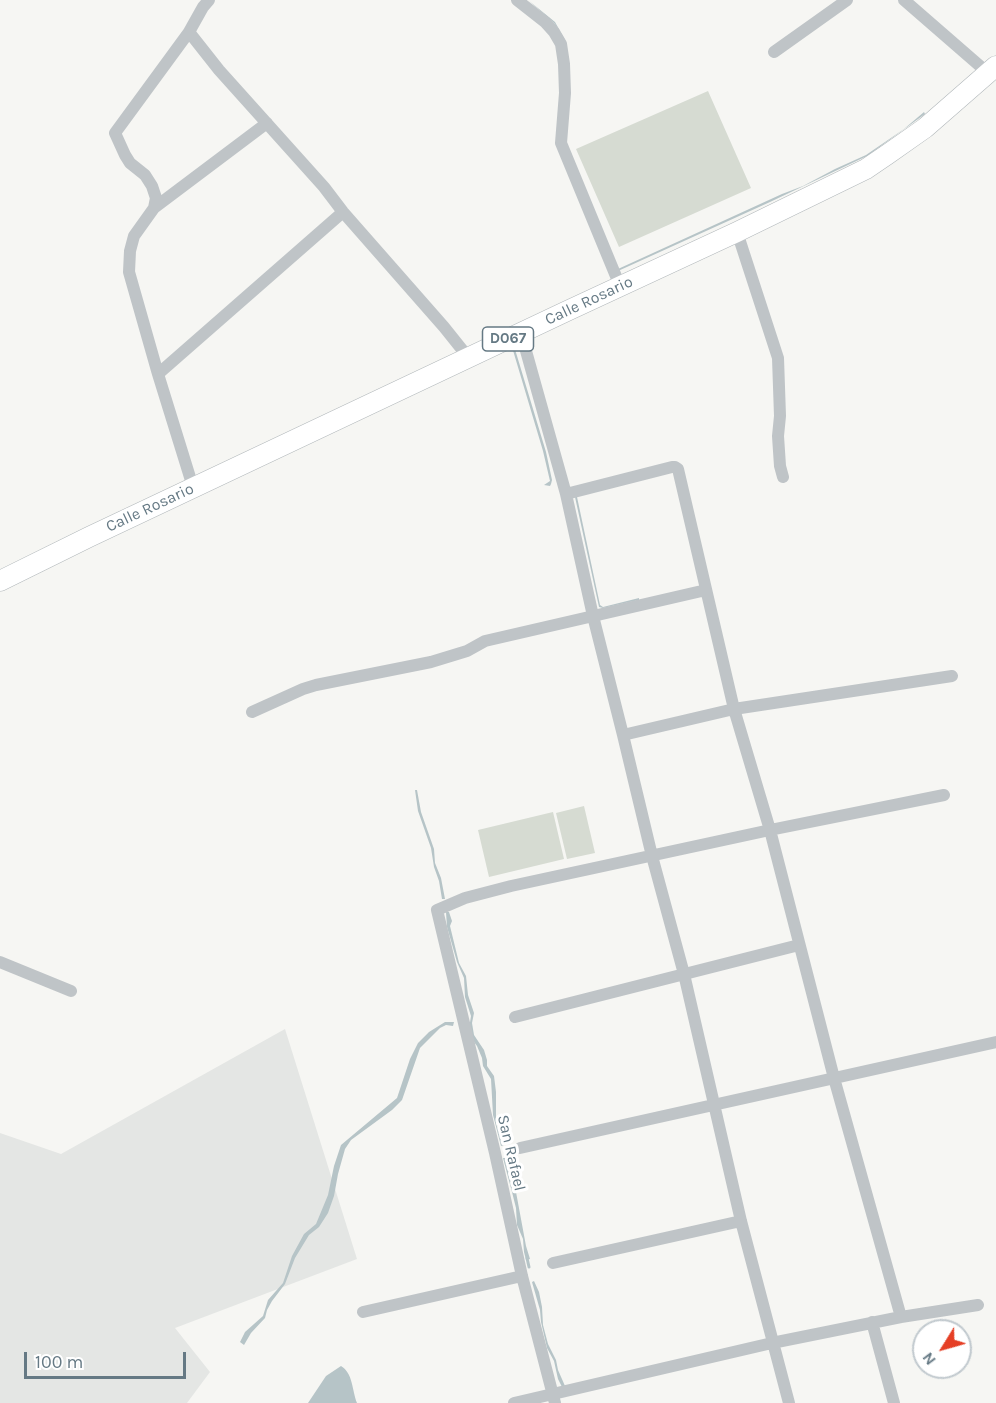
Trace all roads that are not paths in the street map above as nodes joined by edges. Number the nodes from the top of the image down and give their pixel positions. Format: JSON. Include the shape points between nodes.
{"nodes":[{"id":1,"x":209,"y":0,"type":"edge"},
{"id":2,"x":517,"y":0,"type":"edge"},
{"id":3,"x":847,"y":0,"type":"edge"},
{"id":4,"x":904,"y":0,"type":"edge"},
{"id":5,"x":189,"y":33,"type":"junction"},
{"id":6,"x":774,"y":52,"type":"dead end"},
{"id":7,"x":992,"y":70,"type":"edge"},
{"id":8,"x":267,"y":123,"type":"junction"},
{"id":9,"x":154,"y":208,"type":"junction"},
{"id":10,"x":344,"y":212,"type":"junction"},
{"id":11,"x":737,"y":232,"type":"junction"},
{"id":12,"x":620,"y":286,"type":"junction"},
{"id":13,"x":521,"y":333,"type":"junction"},
{"id":14,"x":468,"y":357,"type":"junction"},
{"id":15,"x":158,"y":374,"type":"junction"},
{"id":16,"x":783,"y":477,"type":"dead end"},
{"id":17,"x":193,"y":487,"type":"junction"},
{"id":18,"x":566,"y":494,"type":"junction"},
{"id":19,"x":0,"y":581,"type":"edge"},
{"id":20,"x":705,"y":590,"type":"junction"},
{"id":21,"x":592,"y":616,"type":"junction"},
{"id":22,"x":952,"y":676,"type":"dead end"},
{"id":23,"x":734,"y":709,"type":"junction"},
{"id":24,"x":252,"y":712,"type":"dead end"},
{"id":25,"x":623,"y":735,"type":"junction"},
{"id":26,"x":944,"y":795,"type":"dead end"},
{"id":27,"x":770,"y":830,"type":"junction"},
{"id":28,"x":652,"y":856,"type":"junction"},
{"id":29,"x":799,"y":945,"type":"junction"},
{"id":30,"x":0,"y":962,"type":"edge"},
{"id":31,"x":684,"y":974,"type":"junction"},
{"id":32,"x":71,"y":991,"type":"dead end"},
{"id":33,"x":515,"y":1017,"type":"dead end"},
{"id":34,"x":996,"y":1042,"type":"edge"},
{"id":35,"x":834,"y":1078,"type":"junction"},
{"id":36,"x":713,"y":1104,"type":"junction"},
{"id":37,"x":520,"y":1148,"type":"dead end"},
{"id":38,"x":741,"y":1221,"type":"junction"},
{"id":39,"x":553,"y":1263,"type":"dead end"},
{"id":40,"x":522,"y":1276,"type":"junction"},
{"id":41,"x":978,"y":1305,"type":"dead end"},
{"id":42,"x":363,"y":1312,"type":"dead end"},
{"id":43,"x":901,"y":1317,"type":"junction"},
{"id":44,"x":872,"y":1322,"type":"junction"},
{"id":45,"x":772,"y":1343,"type":"junction"},
{"id":46,"x":554,"y":1398,"type":"edge"},
{"id":47,"x":514,"y":1403,"type":"edge"},
{"id":48,"x":789,"y":1403,"type":"edge"},
{"id":49,"x":894,"y":1403,"type":"edge"}],
"edges":[{"from":1,"to":5,"type":"street"},
{"from":2,"to":12,"type":"street","via":[[545,22],[561,44],[565,93],[561,143]]},
{"from":3,"to":6,"type":"street"},
{"from":4,"to":7,"type":"street"},
{"from":5,"to":8,"type":"street"},
{"from":5,"to":9,"type":"street","via":[[115,134],[130,163],[152,186]]},
{"from":7,"to":11,"type":"main road","name":"Calle Rosario","number":"D067","via":[[925,128],[866,169]]},
{"from":8,"to":9,"type":"street"},
{"from":8,"to":10,"type":"street"},
{"from":9,"to":15,"type":"street","via":[[134,236],[129,273]]},
{"from":10,"to":14,"type":"street"},
{"from":10,"to":15,"type":"street"},
{"from":11,"to":12,"type":"main road","name":"Calle Rosario","number":"D067"},
{"from":11,"to":16,"type":"street","via":[[778,358],[778,436]]},
{"from":12,"to":13,"type":"main road","name":"Calle Rosario","number":"D067"},
{"from":13,"to":14,"type":"main road","name":"Calle Rosario","number":"D067"},
{"from":13,"to":18,"type":"street"},
{"from":14,"to":17,"type":"main road","name":"Calle Rosario","number":"D067"},
{"from":15,"to":17,"type":"street"},
{"from":17,"to":19,"type":"main road","name":"Calle Rosario","number":"D067"},
{"from":18,"to":20,"type":"street","via":[[675,467]]},
{"from":18,"to":21,"type":"street"},
{"from":20,"to":21,"type":"street"},
{"from":20,"to":23,"type":"street"},
{"from":21,"to":24,"type":"street","via":[[485,641],[431,662],[316,685]]},
{"from":21,"to":25,"type":"street"},
{"from":22,"to":23,"type":"street"},
{"from":23,"to":25,"type":"street"},
{"from":23,"to":27,"type":"street"},
{"from":25,"to":28,"type":"street"},
{"from":26,"to":27,"type":"street"},
{"from":27,"to":28,"type":"street"},
{"from":27,"to":29,"type":"street"},
{"from":28,"to":31,"type":"street"},
{"from":28,"to":40,"type":"street","name":"San Rafael","via":[[511,886],[437,910]]},
{"from":29,"to":31,"type":"street"},
{"from":29,"to":35,"type":"street"},
{"from":30,"to":32,"type":"street"},
{"from":31,"to":33,"type":"street"},
{"from":31,"to":36,"type":"street"},
{"from":34,"to":35,"type":"street"},
{"from":35,"to":36,"type":"street"},
{"from":35,"to":43,"type":"street"},
{"from":36,"to":37,"type":"street"},
{"from":36,"to":38,"type":"street"},
{"from":38,"to":39,"type":"street"},
{"from":38,"to":45,"type":"street"},
{"from":40,"to":42,"type":"street"},
{"from":40,"to":46,"type":"street","name":"San Rafael"},
{"from":41,"to":43,"type":"street"},
{"from":43,"to":44,"type":"street"},
{"from":44,"to":45,"type":"street"},
{"from":44,"to":49,"type":"street"},
{"from":45,"to":46,"type":"street"},
{"from":45,"to":48,"type":"street"},
{"from":46,"to":47,"type":"street"}]}
